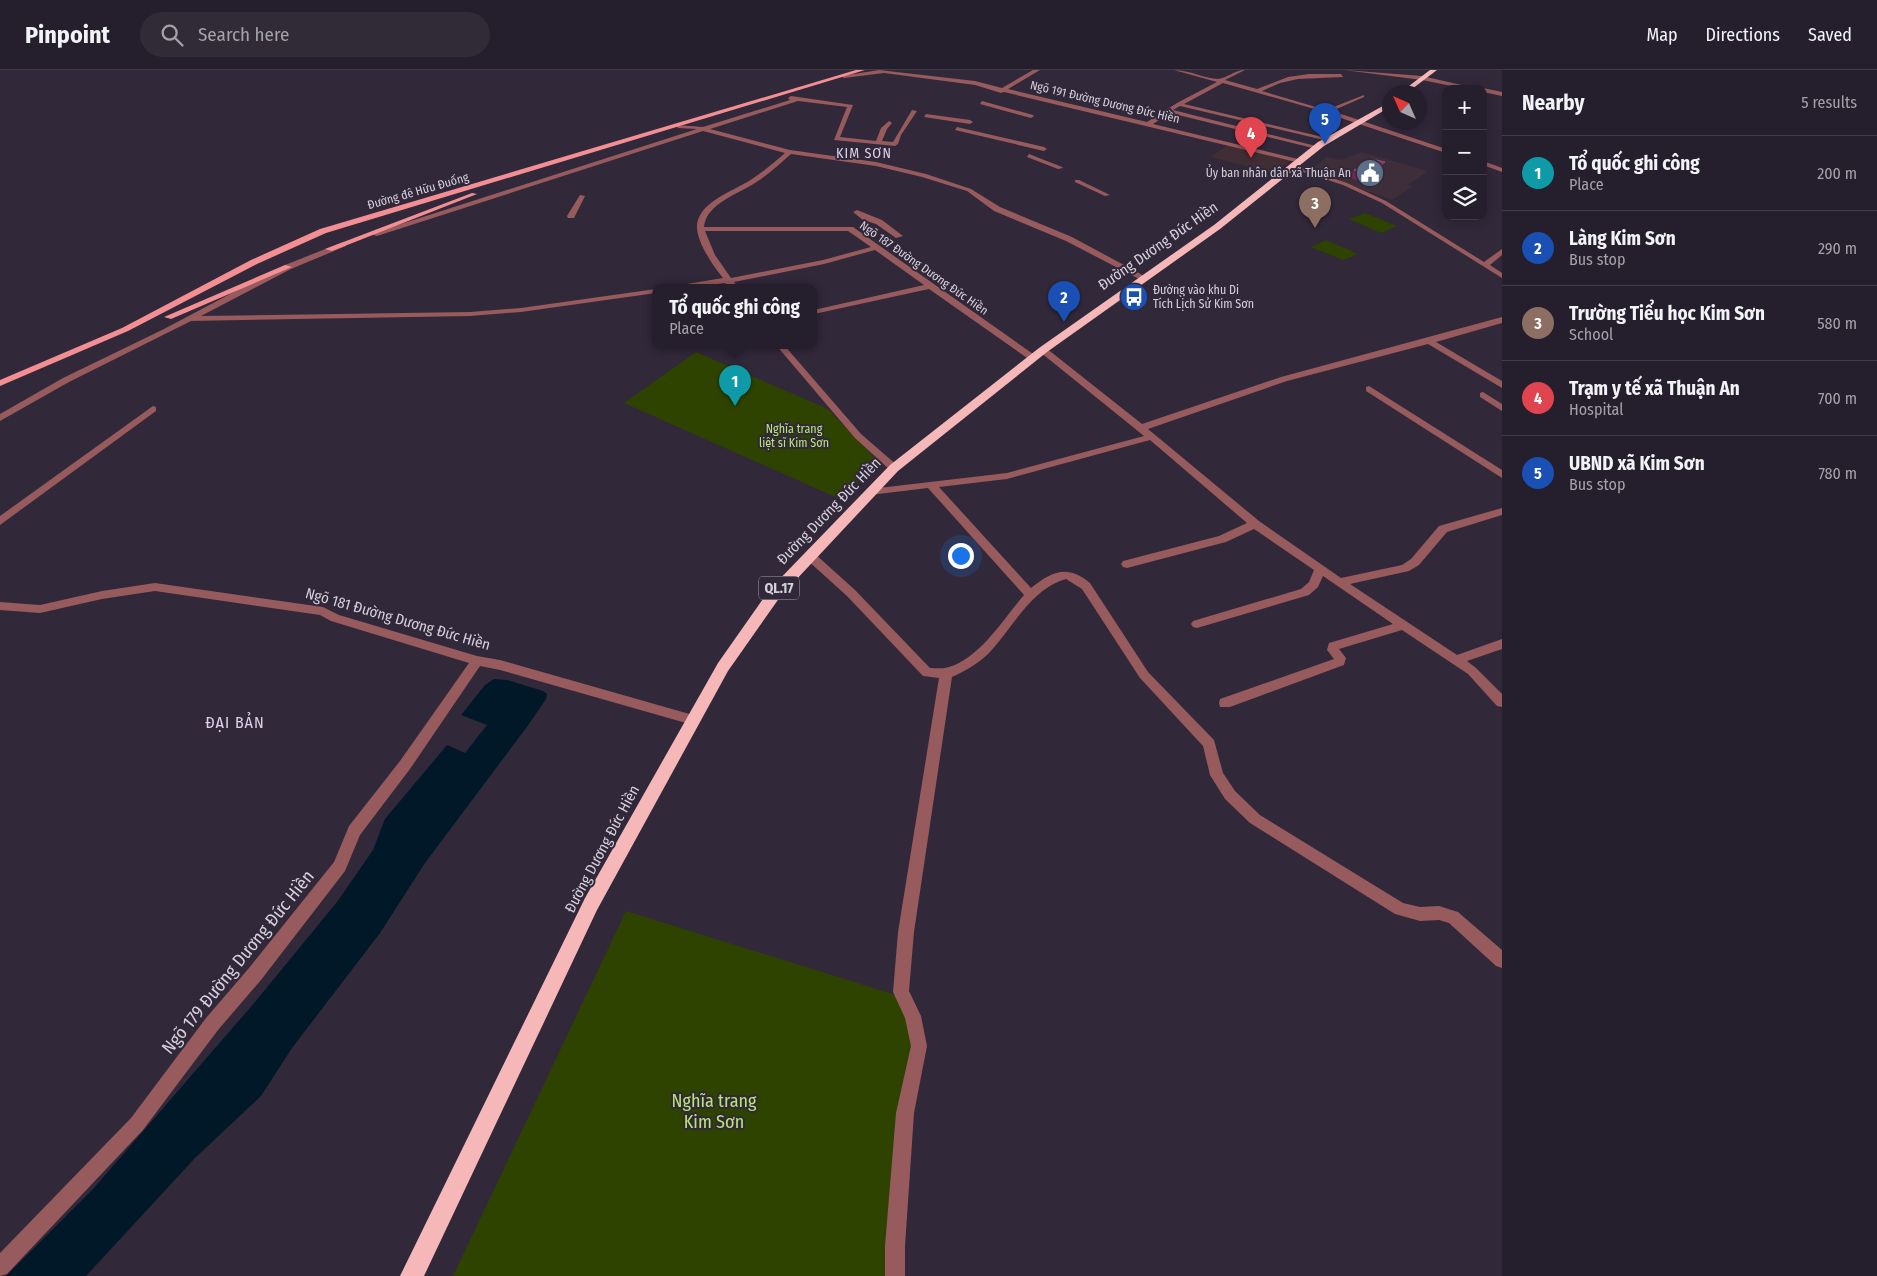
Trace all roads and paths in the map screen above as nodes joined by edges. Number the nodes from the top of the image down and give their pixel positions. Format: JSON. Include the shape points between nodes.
{"nodes":[{"id":1,"x":862,"y":70,"type":"edge"},
{"id":2,"x":1037,"y":70,"type":"edge"},
{"id":3,"x":1177,"y":70,"type":"edge"},
{"id":4,"x":1242,"y":70,"type":"edge"},
{"id":5,"x":1347,"y":70,"type":"edge"},
{"id":6,"x":1434,"y":70,"type":"edge"},
{"id":7,"x":898,"y":71,"type":"edge"},
{"id":8,"x":844,"y":76,"type":"junction"},
{"id":9,"x":1341,"y":76,"type":"dead end"},
{"id":10,"x":1422,"y":78,"type":"junction"},
{"id":11,"x":1221,"y":80,"type":"junction"},
{"id":12,"x":1413,"y":85,"type":"edge"},
{"id":13,"x":1456,"y":85,"type":"edge"},
{"id":14,"x":1002,"y":90,"type":"junction"},
{"id":15,"x":1259,"y":90,"type":"junction"},
{"id":16,"x":1487,"y":91,"type":"edge"},
{"id":17,"x":1502,"y":94,"type":"edge"},
{"id":18,"x":1362,"y":96,"type":"dead end"},
{"id":19,"x":766,"y":99,"type":"junction"},
{"id":20,"x":798,"y":99,"type":"junction"},
{"id":21,"x":982,"y":103,"type":"dead end"},
{"id":22,"x":1179,"y":104,"type":"junction"},
{"id":23,"x":1382,"y":108,"type":"edge"},
{"id":24,"x":914,"y":111,"type":"dead end"},
{"id":25,"x":1169,"y":111,"type":"junction"},
{"id":26,"x":1328,"y":111,"type":"junction"},
{"id":27,"x":926,"y":116,"type":"dead end"},
{"id":28,"x":1031,"y":116,"type":"dead end"},
{"id":29,"x":1359,"y":121,"type":"junction"},
{"id":30,"x":970,"y":122,"type":"dead end"},
{"id":31,"x":889,"y":123,"type":"dead end"},
{"id":32,"x":1149,"y":124,"type":"junction"},
{"id":33,"x":697,"y":126,"type":"junction"},
{"id":34,"x":957,"y":129,"type":"dead end"},
{"id":35,"x":1322,"y":143,"type":"junction"},
{"id":36,"x":878,"y":144,"type":"junction"},
{"id":37,"x":1044,"y":149,"type":"dead end"},
{"id":38,"x":1442,"y":150,"type":"edge"},
{"id":39,"x":790,"y":152,"type":"junction"},
{"id":40,"x":1029,"y":156,"type":"dead end"},
{"id":41,"x":1296,"y":164,"type":"junction"},
{"id":42,"x":1487,"y":164,"type":"edge"},
{"id":43,"x":1060,"y":168,"type":"dead end"},
{"id":44,"x":534,"y":169,"type":"junction"},
{"id":45,"x":1502,"y":170,"type":"edge"},
{"id":46,"x":1077,"y":181,"type":"dead end"},
{"id":47,"x":1107,"y":195,"type":"dead end"},
{"id":48,"x":582,"y":196,"type":"dead end"},
{"id":49,"x":857,"y":212,"type":"dead end"},
{"id":50,"x":571,"y":216,"type":"dead end"},
{"id":51,"x":702,"y":229,"type":"junction"},
{"id":52,"x":899,"y":236,"type":"dead end"},
{"id":53,"x":876,"y":248,"type":"junction"},
{"id":54,"x":329,"y":249,"type":"junction"},
{"id":55,"x":1502,"y":251,"type":"edge"},
{"id":56,"x":1485,"y":265,"type":"junction"},
{"id":57,"x":288,"y":267,"type":"junction"},
{"id":58,"x":1502,"y":276,"type":"edge"},
{"id":59,"x":1144,"y":278,"type":"junction"},
{"id":60,"x":730,"y":283,"type":"edge"},
{"id":61,"x":930,"y":286,"type":"junction"},
{"id":62,"x":652,"y":292,"type":"edge"},
{"id":63,"x":817,"y":311,"type":"edge"},
{"id":64,"x":188,"y":319,"type":"junction"},
{"id":65,"x":1502,"y":320,"type":"edge"},
{"id":66,"x":1429,"y":341,"type":"junction"},
{"id":67,"x":83,"y":349,"type":"junction"},
{"id":68,"x":783,"y":349,"type":"edge"},
{"id":69,"x":1038,"y":354,"type":"junction"},
{"id":70,"x":0,"y":383,"type":"edge"},
{"id":71,"x":1502,"y":385,"type":"edge"},
{"id":72,"x":1369,"y":390,"type":"dead end"},
{"id":73,"x":1483,"y":395,"type":"dead end"},
{"id":74,"x":1502,"y":408,"type":"edge"},
{"id":75,"x":154,"y":409,"type":"dead end"},
{"id":76,"x":0,"y":418,"type":"edge"},
{"id":77,"x":1141,"y":428,"type":"junction"},
{"id":78,"x":1151,"y":437,"type":"junction"},
{"id":79,"x":894,"y":468,"type":"junction"},
{"id":80,"x":1502,"y":475,"type":"edge"},
{"id":81,"x":930,"y":484,"type":"junction"},
{"id":82,"x":870,"y":492,"type":"junction"},
{"id":83,"x":1502,"y":511,"type":"edge"},
{"id":84,"x":0,"y":521,"type":"edge"},
{"id":85,"x":1255,"y":524,"type":"junction"},
{"id":86,"x":810,"y":556,"type":"junction"},
{"id":87,"x":1128,"y":564,"type":"dead end"},
{"id":88,"x":1320,"y":570,"type":"junction"},
{"id":89,"x":1339,"y":582,"type":"junction"},
{"id":90,"x":1032,"y":596,"type":"junction"},
{"id":91,"x":0,"y":606,"type":"edge"},
{"id":92,"x":1197,"y":624,"type":"dead end"},
{"id":93,"x":1406,"y":625,"type":"junction"},
{"id":94,"x":1502,"y":644,"type":"edge"},
{"id":95,"x":1456,"y":660,"type":"junction"},
{"id":96,"x":477,"y":661,"type":"junction"},
{"id":97,"x":946,"y":673,"type":"junction"},
{"id":98,"x":1502,"y":702,"type":"edge"},
{"id":99,"x":1225,"y":703,"type":"dead end"},
{"id":100,"x":693,"y":720,"type":"junction"},
{"id":101,"x":1502,"y":960,"type":"edge"},
{"id":102,"x":0,"y":1267,"type":"edge"},
{"id":103,"x":412,"y":1276,"type":"edge"},
{"id":104,"x":895,"y":1276,"type":"edge"}],
"edges":[{"from":1,"to":8,"type":"main road","name":"Đường đê Hữu Đuống"},
{"from":2,"to":14,"type":"street"},
{"from":3,"to":11,"type":"street"},
{"from":4,"to":11,"type":"street"},
{"from":5,"to":10,"type":"street"},
{"from":6,"to":10,"type":"highway"},
{"from":7,"to":8,"type":"street","name":"Ngõ 191 Đường Dương Đức Hiền"},
{"from":7,"to":14,"type":"street","name":"Ngõ 191 Đường Dương Đức Hiền"},
{"from":8,"to":19,"type":"main road","name":"Đường đê Hữu Đuống"},
{"from":9,"to":15,"type":"street","via":[[1295,77],[1279,80]]},
{"from":10,"to":12,"type":"highway"},
{"from":10,"to":13,"type":"street"},
{"from":11,"to":15,"type":"street"},
{"from":11,"to":22,"type":"street"},
{"from":14,"to":32,"type":"street","name":"Ngõ 191 Đường Dương Đức Hiền"},
{"from":15,"to":26,"type":"street"},
{"from":16,"to":17,"type":"street"},
{"from":18,"to":26,"type":"street"},
{"from":19,"to":20,"type":"street"},
{"from":19,"to":33,"type":"main road","name":"Đường đê Hữu Đuống"},
{"from":20,"to":33,"type":"street"},
{"from":20,"to":36,"type":"street","via":[[851,106],[836,139]]},
{"from":21,"to":28,"type":"street"},
{"from":22,"to":25,"type":"street"},
{"from":22,"to":35,"type":"street"},
{"from":23,"to":29,"type":"highway","name":"Đường Dương Đức Hiền","number":"QL.17"},
{"from":24,"to":36,"type":"street","via":[[895,144]]},
{"from":25,"to":32,"type":"street"},
{"from":25,"to":35,"type":"street"},
{"from":26,"to":29,"type":"street"},
{"from":27,"to":30,"type":"street"},
{"from":29,"to":35,"type":"highway","name":"Đường Dương Đức Hiền","number":"QL.17"},
{"from":29,"to":38,"type":"street"},
{"from":31,"to":36,"type":"street"},
{"from":32,"to":41,"type":"street","name":"Ngõ 191 Đường Dương Đức Hiền"},
{"from":33,"to":39,"type":"street"},
{"from":33,"to":44,"type":"main road","name":"Đường đê Hữu Đuống","via":[[678,126]]},
{"from":33,"to":54,"type":"street"},
{"from":34,"to":37,"type":"street"},
{"from":35,"to":41,"type":"highway","name":"Đường Dương Đức Hiền","number":"QL.17"},
{"from":39,"to":51,"type":"street","via":[[754,181],[706,212],[702,218]]},
{"from":39,"to":59,"type":"street","via":[[876,164],[953,184],[969,190],[997,210],[1069,239]]},
{"from":40,"to":43,"type":"street"},
{"from":41,"to":56,"type":"street","name":"Ngõ 191 Đường Dương Đức Hiền","via":[[1384,202]]},
{"from":41,"to":59,"type":"highway","name":"Đường Dương Đức Hiền","number":"QL.17","via":[[1217,228]]},
{"from":42,"to":45,"type":"street"},
{"from":44,"to":54,"type":"main road"},
{"from":44,"to":67,"type":"main road","name":"Đường đê Hữu Đuống","via":[[299,240]]},
{"from":46,"to":47,"type":"street"},
{"from":48,"to":50,"type":"street"},
{"from":49,"to":52,"type":"street"},
{"from":51,"to":53,"type":"street","name":"Ngõ 187 Đường Dương Đức Hiền","via":[[847,229]]},
{"from":51,"to":60,"type":"street","via":[[708,250]]},
{"from":53,"to":60,"type":"street"},
{"from":53,"to":61,"type":"street","name":"Ngõ 187 Đường Dương Đức Hiền"},
{"from":54,"to":57,"type":"street"},
{"from":55,"to":56,"type":"street"},
{"from":56,"to":58,"type":"street","name":"Ngõ 191 Đường Dương Đức Hiền"},
{"from":57,"to":64,"type":"street"},
{"from":57,"to":67,"type":"main road"},
{"from":59,"to":69,"type":"highway","name":"Đường Dương Đức Hiền","number":"QL.17"},
{"from":61,"to":63,"type":"street"},
{"from":61,"to":69,"type":"street","name":"Ngõ 187 Đường Dương Đức Hiền"},
{"from":62,"to":64,"type":"street","via":[[479,314]]},
{"from":64,"to":76,"type":"street","via":[[66,380]]},
{"from":65,"to":66,"type":"street"},
{"from":66,"to":71,"type":"street"},
{"from":66,"to":77,"type":"street","via":[[1284,379]]},
{"from":67,"to":70,"type":"main road","name":"Đường đê Hữu Đuống"},
{"from":68,"to":79,"type":"street","via":[[858,436]]},
{"from":69,"to":77,"type":"street","name":"Ngõ 187 Đường Dương Đức Hiền"},
{"from":69,"to":79,"type":"highway","name":"Đường Dương Đức Hiền","number":"QL.17"},
{"from":72,"to":80,"type":"street"},
{"from":73,"to":74,"type":"street"},
{"from":75,"to":84,"type":"street"},
{"from":77,"to":78,"type":"street","name":"Ngõ 187 Đường Dương Đức Hiền"},
{"from":78,"to":81,"type":"street","via":[[1007,476]]},
{"from":78,"to":85,"type":"street","name":"Ngõ 187 Đường Dương Đức Hiền"},
{"from":79,"to":82,"type":"highway","name":"Đường Dương Đức Hiền","number":"QL.17"},
{"from":81,"to":82,"type":"street"},
{"from":81,"to":90,"type":"street","via":[[1004,569]]},
{"from":82,"to":86,"type":"highway","name":"Đường Dương Đức Hiền","number":"QL.17"},
{"from":83,"to":89,"type":"street","via":[[1443,529],[1415,562],[1405,568]]},
{"from":85,"to":87,"type":"street","via":[[1222,539]]},
{"from":85,"to":88,"type":"street","name":"Ngõ 187 Đường Dương Đức Hiền"},
{"from":86,"to":97,"type":"street","via":[[851,593],[927,673],[938,676]]},
{"from":86,"to":100,"type":"highway","name":"Đường Dương Đức Hiền","number":"QL.17","via":[[775,593],[723,667]]},
{"from":88,"to":89,"type":"street","name":"Ngõ 187 Đường Dương Đức Hiền"},
{"from":88,"to":92,"type":"street","via":[[1314,584],[1305,592]]},
{"from":89,"to":93,"type":"street","name":"Ngõ 187 Đường Dương Đức Hiền"},
{"from":90,"to":97,"type":"street","via":[[980,656]]},
{"from":90,"to":101,"type":"street","via":[[1045,583],[1063,575],[1076,577],[1086,586],[1144,675],[1209,744],[1217,775],[1230,795],[1255,819],[1400,909],[1453,917]]},
{"from":91,"to":96,"type":"street","name":"Ngõ 181 Đường Dương Đức Hiền","via":[[40,609],[155,587],[323,611],[335,618]]},
{"from":93,"to":95,"type":"street","name":"Ngõ 187 Đường Dương Đức Hiền"},
{"from":93,"to":99,"type":"street","via":[[1333,646],[1340,662]]},
{"from":94,"to":95,"type":"street"},
{"from":95,"to":98,"type":"street","name":"Ngõ 187 Đường Dương Đức Hiền","via":[[1480,677]]},
{"from":96,"to":100,"type":"street","name":"Ngõ 181 Đường Dương Đức Hiền"},
{"from":96,"to":102,"type":"street","name":"Ngõ 179 Đường Dương Đức Hiền","via":[[405,765],[354,831],[340,866],[267,959],[212,1024],[137,1124]]},
{"from":97,"to":104,"type":"street","via":[[906,932],[901,992],[913,1016],[919,1046],[905,1112]]},
{"from":100,"to":103,"type":"highway","name":"Đường Dương Đức Hiền","number":"QL.17","via":[[591,904]]}]}
